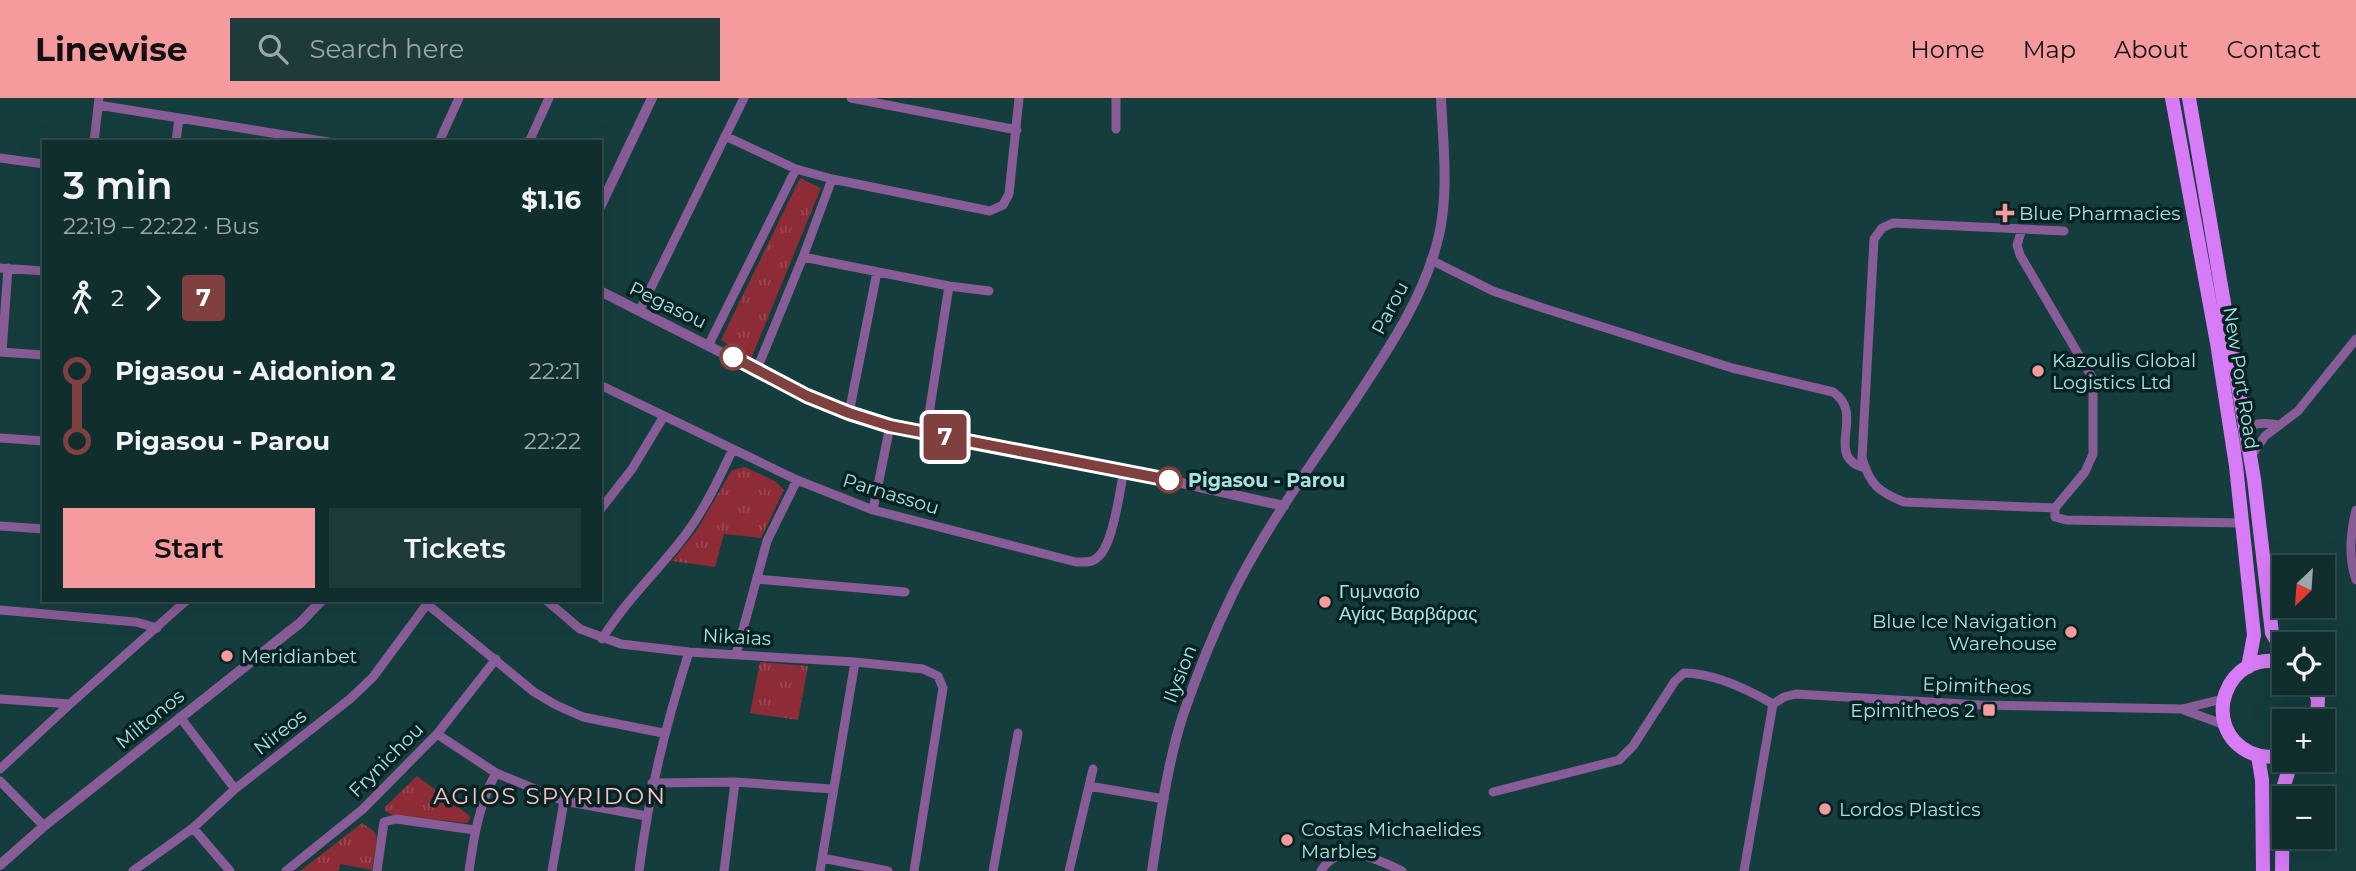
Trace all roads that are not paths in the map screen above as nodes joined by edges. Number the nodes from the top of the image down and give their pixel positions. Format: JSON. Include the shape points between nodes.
{"nodes":[{"id":1,"x":459,"y":98,"type":"edge"},
{"id":2,"x":549,"y":98,"type":"edge"},
{"id":3,"x":652,"y":98,"type":"edge"},
{"id":4,"x":744,"y":98,"type":"edge"},
{"id":5,"x":851,"y":98,"type":"edge"},
{"id":6,"x":911,"y":98,"type":"edge"},
{"id":7,"x":1019,"y":98,"type":"edge"},
{"id":8,"x":1116,"y":98,"type":"edge"},
{"id":9,"x":1441,"y":98,"type":"edge"},
{"id":10,"x":2172,"y":98,"type":"edge"},
{"id":11,"x":2189,"y":98,"type":"edge"},
{"id":12,"x":99,"y":102,"type":"edge"},
{"id":13,"x":909,"y":110,"type":"junction"},
{"id":14,"x":179,"y":118,"type":"junction"},
{"id":15,"x":1116,"y":128,"type":"dead end"},
{"id":16,"x":1017,"y":130,"type":"junction"},
{"id":17,"x":725,"y":135,"type":"junction"},
{"id":18,"x":94,"y":140,"type":"edge"},
{"id":19,"x":176,"y":140,"type":"edge"},
{"id":20,"x":316,"y":140,"type":"edge"},
{"id":21,"x":440,"y":140,"type":"edge"},
{"id":22,"x":530,"y":140,"type":"edge"},
{"id":23,"x":0,"y":158,"type":"edge"},
{"id":24,"x":42,"y":164,"type":"edge"},
{"id":25,"x":796,"y":169,"type":"junction"},
{"id":26,"x":832,"y":179,"type":"junction"},
{"id":27,"x":602,"y":203,"type":"edge"},
{"id":28,"x":2022,"y":229,"type":"junction"},
{"id":29,"x":2064,"y":231,"type":"dead end"},
{"id":30,"x":803,"y":257,"type":"junction"},
{"id":31,"x":1431,"y":260,"type":"junction"},
{"id":32,"x":4,"y":268,"type":"edge"},
{"id":33,"x":42,"y":271,"type":"edge"},
{"id":34,"x":877,"y":272,"type":"junction"},
{"id":35,"x":949,"y":286,"type":"junction"},
{"id":36,"x":989,"y":291,"type":"dead end"},
{"id":37,"x":602,"y":292,"type":"edge"},
{"id":38,"x":640,"y":310,"type":"junction"},
{"id":39,"x":2356,"y":339,"type":"edge"},
{"id":40,"x":709,"y":344,"type":"junction"},
{"id":41,"x":1,"y":352,"type":"edge"},
{"id":42,"x":42,"y":355,"type":"edge"},
{"id":43,"x":757,"y":369,"type":"junction"},
{"id":44,"x":602,"y":386,"type":"edge"},
{"id":45,"x":849,"y":413,"type":"junction"},
{"id":46,"x":663,"y":416,"type":"junction"},
{"id":47,"x":2278,"y":425,"type":"junction"},
{"id":48,"x":890,"y":426,"type":"junction"},
{"id":49,"x":2245,"y":428,"type":"junction"},
{"id":50,"x":926,"y":433,"type":"junction"},
{"id":51,"x":0,"y":438,"type":"edge"},
{"id":52,"x":42,"y":441,"type":"edge"},
{"id":53,"x":733,"y":449,"type":"junction"},
{"id":54,"x":2250,"y":458,"type":"junction"},
{"id":55,"x":2236,"y":467,"type":"junction"},
{"id":56,"x":1865,"y":468,"type":"junction"},
{"id":57,"x":1124,"y":470,"type":"junction"},
{"id":58,"x":797,"y":480,"type":"junction"},
{"id":59,"x":1284,"y":506,"type":"junction"},
{"id":60,"x":602,"y":507,"type":"edge"},
{"id":61,"x":2055,"y":508,"type":"junction"},
{"id":62,"x":873,"y":510,"type":"junction"},
{"id":63,"x":2356,"y":510,"type":"edge"},
{"id":64,"x":2242,"y":523,"type":"junction"},
{"id":65,"x":0,"y":526,"type":"edge"},
{"id":66,"x":42,"y":529,"type":"edge"},
{"id":67,"x":757,"y":579,"type":"junction"},
{"id":68,"x":2356,"y":580,"type":"edge"},
{"id":69,"x":905,"y":592,"type":"dead end"},
{"id":70,"x":185,"y":602,"type":"edge"},
{"id":71,"x":320,"y":602,"type":"edge"},
{"id":72,"x":429,"y":602,"type":"edge"},
{"id":73,"x":548,"y":602,"type":"edge"},
{"id":74,"x":0,"y":610,"type":"edge"},
{"id":75,"x":157,"y":628,"type":"junction"},
{"id":76,"x":2272,"y":633,"type":"edge"},
{"id":77,"x":602,"y":639,"type":"junction"},
{"id":78,"x":689,"y":652,"type":"junction"},
{"id":79,"x":736,"y":655,"type":"junction"},
{"id":80,"x":496,"y":659,"type":"junction"},
{"id":81,"x":855,"y":662,"type":"junction"},
{"id":82,"x":2272,"y":662,"type":"edge"},
{"id":83,"x":2248,"y":667,"type":"junction"},
{"id":84,"x":0,"y":699,"type":"edge"},
{"id":85,"x":2223,"y":699,"type":"junction"},
{"id":86,"x":70,"y":704,"type":"junction"},
{"id":87,"x":1773,"y":704,"type":"junction"},
{"id":88,"x":2182,"y":709,"type":"junction"},
{"id":89,"x":180,"y":717,"type":"junction"},
{"id":90,"x":2225,"y":725,"type":"junction"},
{"id":91,"x":663,"y":733,"type":"junction"},
{"id":92,"x":1018,"y":733,"type":"dead end"},
{"id":93,"x":437,"y":734,"type":"junction"},
{"id":94,"x":2258,"y":756,"type":"junction"},
{"id":95,"x":2272,"y":757,"type":"edge"},
{"id":96,"x":0,"y":769,"type":"edge"},
{"id":97,"x":1093,"y":769,"type":"dead end"},
{"id":98,"x":2288,"y":772,"type":"edge"},
{"id":99,"x":496,"y":773,"type":"junction"},
{"id":100,"x":0,"y":781,"type":"edge"},
{"id":101,"x":735,"y":782,"type":"junction"},
{"id":102,"x":652,"y":783,"type":"junction"},
{"id":103,"x":1089,"y":786,"type":"junction"},
{"id":104,"x":235,"y":789,"type":"junction"},
{"id":105,"x":832,"y":789,"type":"junction"},
{"id":106,"x":1493,"y":792,"type":"dead end"},
{"id":107,"x":1164,"y":799,"type":"junction"},
{"id":108,"x":564,"y":801,"type":"junction"},
{"id":109,"x":646,"y":816,"type":"junction"},
{"id":110,"x":44,"y":826,"type":"junction"},
{"id":111,"x":193,"y":828,"type":"junction"},
{"id":112,"x":475,"y":830,"type":"junction"},
{"id":113,"x":822,"y":859,"type":"junction"},
{"id":114,"x":0,"y":865,"type":"edge"},
{"id":115,"x":1322,"y":868,"type":"edge"},
{"id":116,"x":132,"y":871,"type":"edge"},
{"id":117,"x":230,"y":871,"type":"edge"},
{"id":118,"x":286,"y":871,"type":"edge"},
{"id":119,"x":377,"y":871,"type":"edge"},
{"id":120,"x":469,"y":871,"type":"edge"},
{"id":121,"x":552,"y":871,"type":"edge"},
{"id":122,"x":639,"y":871,"type":"edge"},
{"id":123,"x":724,"y":871,"type":"edge"},
{"id":124,"x":820,"y":871,"type":"edge"},
{"id":125,"x":888,"y":871,"type":"edge"},
{"id":126,"x":914,"y":871,"type":"edge"},
{"id":127,"x":993,"y":871,"type":"edge"},
{"id":128,"x":1069,"y":871,"type":"edge"},
{"id":129,"x":1152,"y":871,"type":"edge"},
{"id":130,"x":1402,"y":871,"type":"edge"},
{"id":131,"x":1744,"y":871,"type":"edge"},
{"id":132,"x":2263,"y":871,"type":"edge"},
{"id":133,"x":2282,"y":871,"type":"edge"}],
"edges":[{"from":1,"to":21,"type":"street"},
{"from":2,"to":22,"type":"street"},
{"from":3,"to":27,"type":"street"},
{"from":4,"to":17,"type":"street"},
{"from":5,"to":13,"type":"street"},
{"from":6,"to":13,"type":"street"},
{"from":7,"to":16,"type":"street"},
{"from":8,"to":15,"type":"street"},
{"from":9,"to":31,"type":"street","name":"Parou","via":[[1444,186],[1439,235]]},
{"from":10,"to":55,"type":"main road","name":"New Port Road"},
{"from":11,"to":49,"type":"main road","name":"New Port Road"},
{"from":12,"to":14,"type":"street"},
{"from":12,"to":18,"type":"street"},
{"from":13,"to":16,"type":"street"},
{"from":14,"to":19,"type":"street"},
{"from":14,"to":20,"type":"street"},
{"from":16,"to":26,"type":"street","via":[[1009,194],[1003,205],[990,211]]},
{"from":17,"to":25,"type":"street"},
{"from":17,"to":38,"type":"street"},
{"from":23,"to":24,"type":"street"},
{"from":25,"to":26,"type":"street"},
{"from":25,"to":40,"type":"street"},
{"from":26,"to":30,"type":"street"},
{"from":28,"to":29,"type":"street"},
{"from":28,"to":56,"type":"street","via":[[1893,223],[1874,239]]},
{"from":28,"to":61,"type":"street","via":[[2017,245],[2020,255],[2093,379],[2093,454],[2085,472]]},
{"from":30,"to":34,"type":"street"},
{"from":30,"to":43,"type":"street"},
{"from":31,"to":56,"type":"street","via":[[1541,307],[1732,368],[1833,392],[1847,409],[1844,449],[1849,459]]},
{"from":31,"to":59,"type":"street","name":"Parou","via":[[1392,344]]},
{"from":32,"to":33,"type":"street"},
{"from":32,"to":41,"type":"street"},
{"from":34,"to":35,"type":"street"},
{"from":34,"to":45,"type":"street"},
{"from":35,"to":36,"type":"street"},
{"from":35,"to":50,"type":"street"},
{"from":37,"to":38,"type":"street","name":"Pegasou"},
{"from":38,"to":40,"type":"street","name":"Pegasou"},
{"from":39,"to":47,"type":"street","via":[[2298,411]]},
{"from":40,"to":43,"type":"street","name":"Pegasou"},
{"from":41,"to":42,"type":"street"},
{"from":43,"to":45,"type":"street","name":"Pegasou"},
{"from":44,"to":46,"type":"street","name":"Parnassou"},
{"from":45,"to":48,"type":"street","name":"Pegasou"},
{"from":46,"to":53,"type":"street","name":"Parnassou"},
{"from":46,"to":60,"type":"street","via":[[632,469]]},
{"from":47,"to":49,"type":"street"},
{"from":47,"to":54,"type":"street","via":[[2258,442]]},
{"from":48,"to":50,"type":"street","name":"Pegasou"},
{"from":48,"to":62,"type":"street"},
{"from":49,"to":54,"type":"main road","name":"New Port Road"},
{"from":49,"to":55,"type":"street","via":[[2239,432]]},
{"from":50,"to":57,"type":"street","name":"Pegasou"},
{"from":51,"to":52,"type":"street"},
{"from":53,"to":58,"type":"street","name":"Parnassou"},
{"from":53,"to":77,"type":"street","via":[[687,533]]},
{"from":54,"to":76,"type":"main road","name":"New Port Road"},
{"from":55,"to":64,"type":"main road","name":"New Port Road"},
{"from":56,"to":61,"type":"street","via":[[1867,478],[1884,494],[1904,502]]},
{"from":57,"to":59,"type":"street","name":"Pegasou"},
{"from":57,"to":62,"type":"street","name":"Parnassou","via":[[1107,546],[1089,562]]},
{"from":58,"to":62,"type":"street","name":"Parnassou"},
{"from":58,"to":67,"type":"street","via":[[767,541]]},
{"from":59,"to":107,"type":"street","name":"Ilysion","via":[[1213,636],[1183,716]]},
{"from":61,"to":64,"type":"street","via":[[2055,517],[2066,520]]},
{"from":63,"to":68,"type":"street","via":[[2351,564]]},
{"from":64,"to":83,"type":"main road","name":"New Port Road","via":[[2254,635]]},
{"from":65,"to":66,"type":"street"},
{"from":67,"to":69,"type":"street"},
{"from":67,"to":79,"type":"street"},
{"from":70,"to":75,"type":"street"},
{"from":71,"to":89,"type":"street","name":"Miltonos"},
{"from":72,"to":80,"type":"street"},
{"from":72,"to":104,"type":"street","name":"Nireos","via":[[373,677]]},
{"from":73,"to":77,"type":"street","name":"Nikaias","via":[[580,629]]},
{"from":74,"to":75,"type":"street","via":[[136,622]]},
{"from":75,"to":86,"type":"street"},
{"from":77,"to":78,"type":"street","name":"Nikaias"},
{"from":78,"to":79,"type":"street","name":"Nikaias"},
{"from":78,"to":91,"type":"street"},
{"from":79,"to":81,"type":"street","name":"Nikaias"},
{"from":80,"to":91,"type":"street","via":[[534,692],[574,713]]},
{"from":80,"to":93,"type":"street","name":"Frynichou"},
{"from":81,"to":105,"type":"street"},
{"from":81,"to":126,"type":"street","name":"Nikaias","via":[[923,669],[938,676],[943,688]]},
{"from":82,"to":83,"type":"main road"},
{"from":83,"to":85,"type":"main road","via":[[2236,675]]},
{"from":84,"to":86,"type":"street"},
{"from":85,"to":88,"type":"street"},
{"from":85,"to":90,"type":"main road"},
{"from":86,"to":96,"type":"street"},
{"from":87,"to":88,"type":"street","name":"Epimitheos","via":[[1796,694],[1980,705]]},
{"from":87,"to":106,"type":"street","via":[[1704,674],[1684,673],[1619,760]]},
{"from":87,"to":131,"type":"street"},
{"from":88,"to":90,"type":"street"},
{"from":89,"to":104,"type":"street"},
{"from":89,"to":110,"type":"street","name":"Miltonos"},
{"from":90,"to":94,"type":"main road","via":[[2232,738]]},
{"from":91,"to":102,"type":"street"},
{"from":92,"to":127,"type":"street"},
{"from":93,"to":99,"type":"street"},
{"from":93,"to":118,"type":"street","name":"Frynichou","via":[[363,809]]},
{"from":94,"to":95,"type":"main road"},
{"from":94,"to":132,"type":"main road"},
{"from":97,"to":103,"type":"street"},
{"from":98,"to":133,"type":"main road","via":[[2283,788]]},
{"from":99,"to":108,"type":"street"},
{"from":99,"to":112,"type":"street","via":[[484,795]]},
{"from":100,"to":110,"type":"street"},
{"from":101,"to":102,"type":"street"},
{"from":101,"to":105,"type":"street"},
{"from":101,"to":123,"type":"street"},
{"from":102,"to":109,"type":"street"},
{"from":103,"to":107,"type":"street"},
{"from":103,"to":128,"type":"street"},
{"from":104,"to":111,"type":"street","name":"Nireos"},
{"from":105,"to":113,"type":"street"},
{"from":107,"to":129,"type":"street","name":"Ilysion"},
{"from":108,"to":109,"type":"street"},
{"from":108,"to":121,"type":"street"},
{"from":109,"to":122,"type":"street"},
{"from":110,"to":114,"type":"street","name":"Miltonos"},
{"from":111,"to":116,"type":"street","name":"Nireos"},
{"from":111,"to":117,"type":"street"},
{"from":112,"to":119,"type":"street","via":[[396,819],[384,822]]},
{"from":112,"to":120,"type":"street"},
{"from":113,"to":124,"type":"street"},
{"from":113,"to":125,"type":"street"},
{"from":115,"to":130,"type":"street","via":[[1348,853],[1372,857]]}]}
